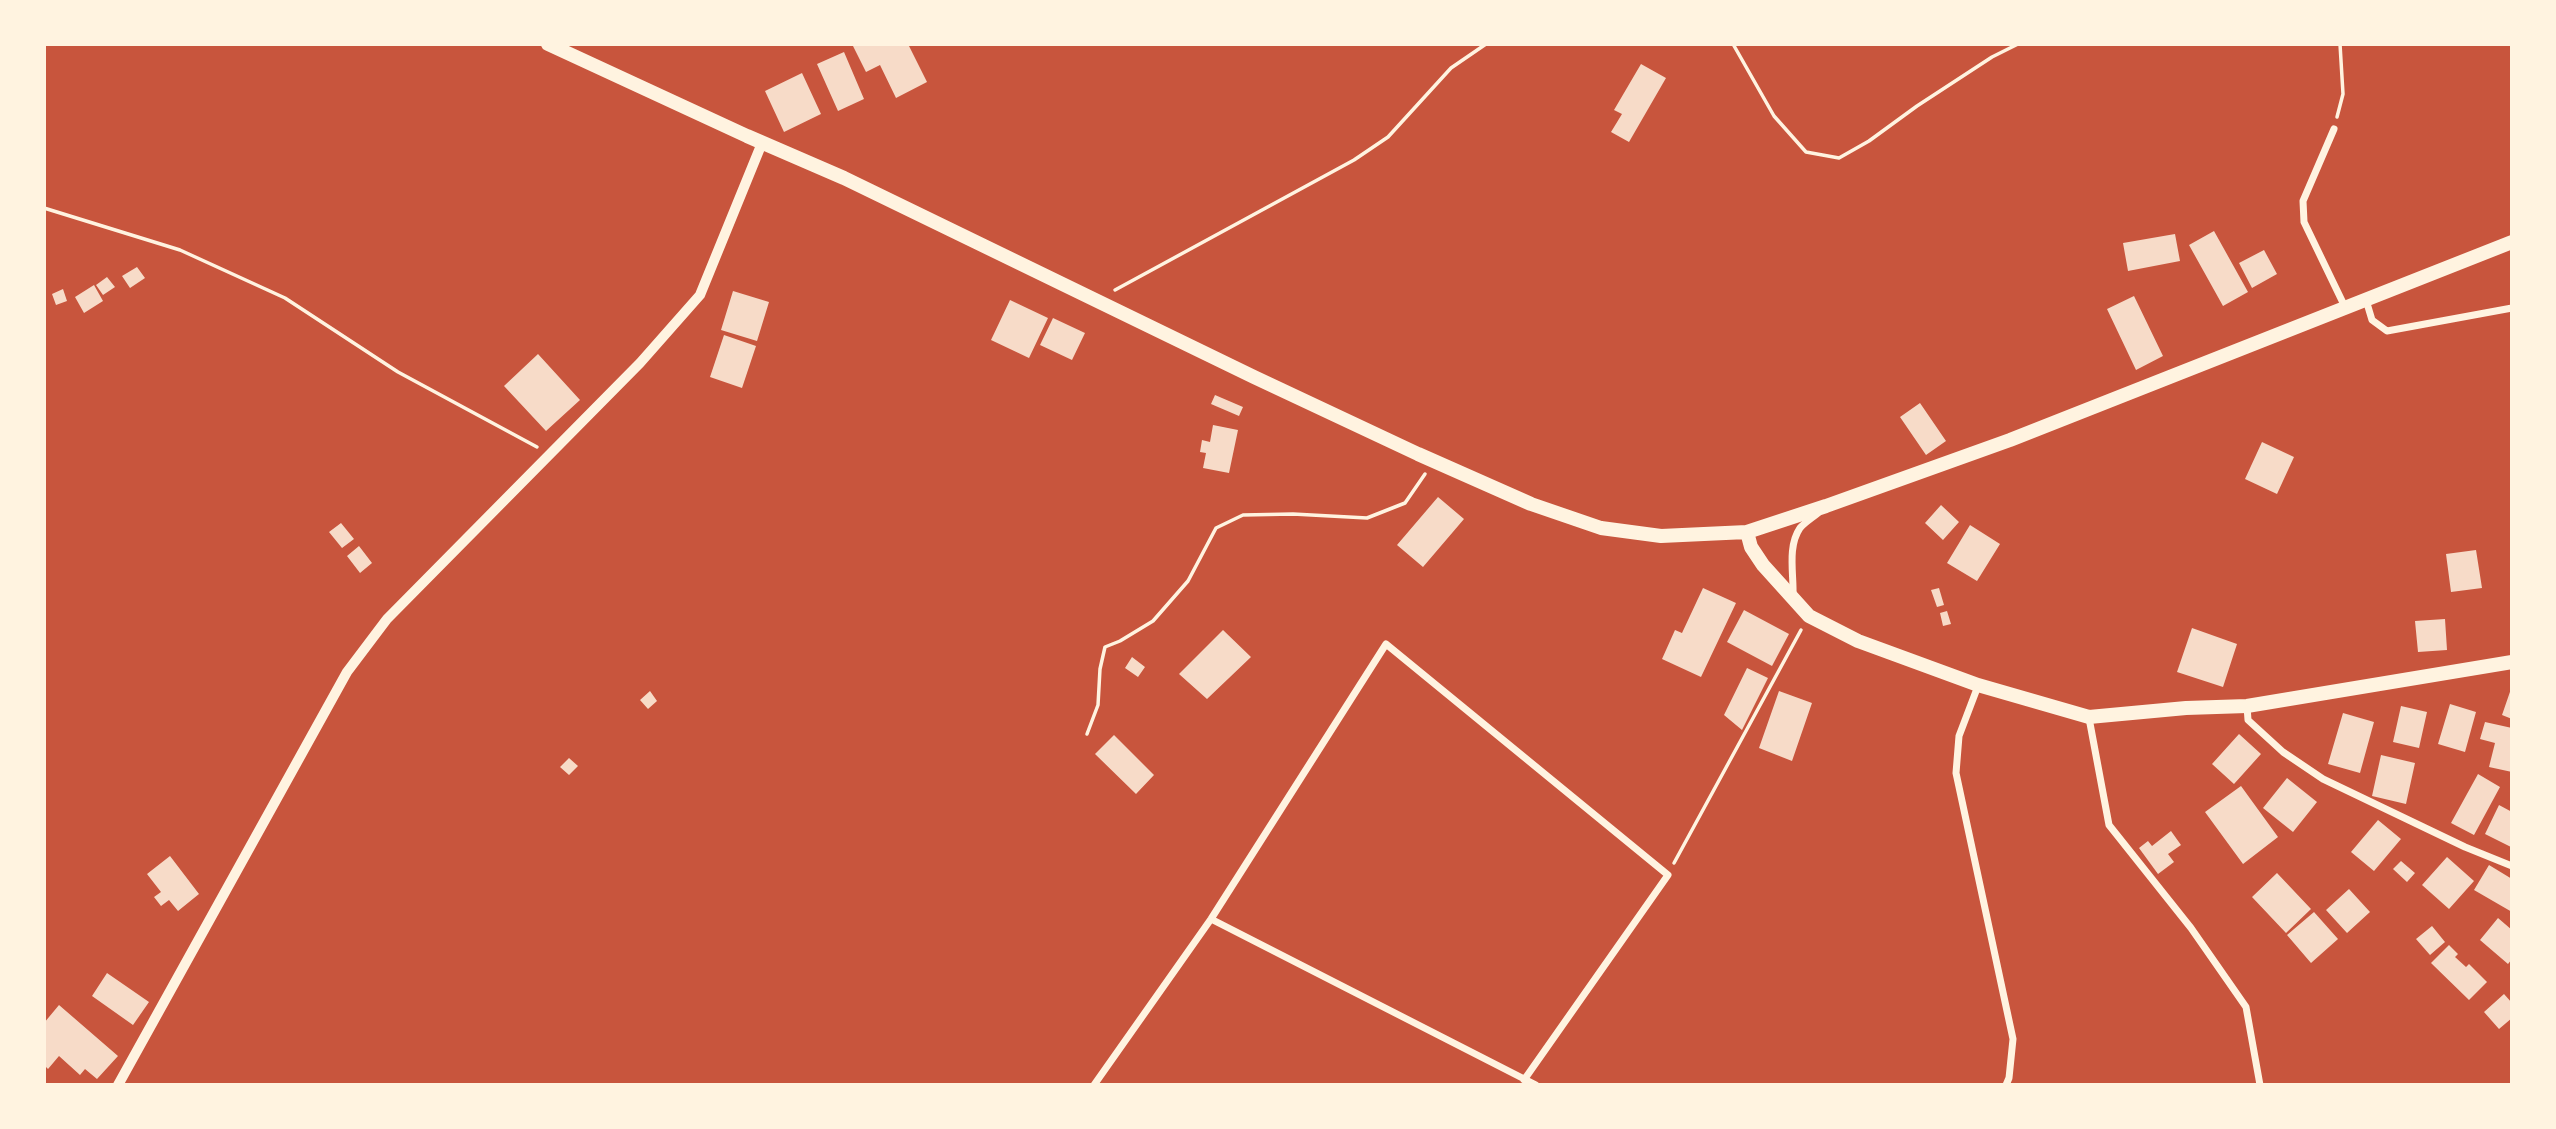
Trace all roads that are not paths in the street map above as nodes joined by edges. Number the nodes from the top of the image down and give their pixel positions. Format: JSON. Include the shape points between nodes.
{"nodes":[{"id":1,"x":548,"y":44,"type":"edge"},
{"id":2,"x":2334,"y":129,"type":"road end"},
{"id":3,"x":762,"y":143,"type":"junction"},
{"id":4,"x":2512,"y":242,"type":"edge"},
{"id":5,"x":2366,"y":300,"type":"junction"},
{"id":6,"x":2346,"y":308,"type":"junction"},
{"id":7,"x":2512,"y":308,"type":"edge"},
{"id":8,"x":1826,"y":506,"type":"junction"},
{"id":9,"x":1747,"y":532,"type":"junction"},
{"id":10,"x":1793,"y":598,"type":"junction"},
{"id":11,"x":2512,"y":662,"type":"edge"},
{"id":12,"x":1978,"y":685,"type":"junction"},
{"id":13,"x":2247,"y":706,"type":"junction"},
{"id":14,"x":2089,"y":717,"type":"junction"},
{"id":15,"x":2512,"y":866,"type":"edge"},
{"id":16,"x":1211,"y":919,"type":"junction"},
{"id":17,"x":1524,"y":1080,"type":"junction"},
{"id":18,"x":118,"y":1085,"type":"edge"},
{"id":19,"x":1094,"y":1085,"type":"edge"},
{"id":20,"x":1536,"y":1085,"type":"edge"},
{"id":21,"x":2006,"y":1085,"type":"edge"},
{"id":22,"x":2260,"y":1085,"type":"edge"}],
"edges":[{"from":1,"to":3,"type":"main road"},
{"from":2,"to":6,"type":"street","via":[[2303,201],[2304,222]]},
{"from":3,"to":9,"type":"main road","via":[[1531,504],[1601,528],[1661,536]]},
{"from":3,"to":18,"type":"street","via":[[701,295],[640,363],[387,619],[347,672]]},
{"from":4,"to":5,"type":"main road"},
{"from":5,"to":6,"type":"main road"},
{"from":5,"to":7,"type":"street","via":[[2372,320],[2387,331]]},
{"from":6,"to":8,"type":"main road","via":[[2010,440]]},
{"from":8,"to":9,"type":"main road"},
{"from":8,"to":10,"type":"street","via":[[1800,529],[1792,551]]},
{"from":9,"to":10,"type":"main road","via":[[1763,565]]},
{"from":10,"to":12,"type":"main road","via":[[1809,616],[1858,641]]},
{"from":11,"to":13,"type":"main road"},
{"from":12,"to":14,"type":"main road"},
{"from":12,"to":21,"type":"street","via":[[1959,736],[1956,773],[2013,1039]]},
{"from":13,"to":14,"type":"main road"},
{"from":13,"to":15,"type":"street","via":[[2248,720],[2283,752],[2323,779]]},
{"from":14,"to":22,"type":"street","via":[[2109,825],[2191,928],[2246,1007]]},
{"from":16,"to":17,"type":"street"},
{"from":16,"to":17,"type":"street","via":[[1387,644],[1668,874]]},
{"from":16,"to":19,"type":"street"},
{"from":17,"to":20,"type":"street"}]}
